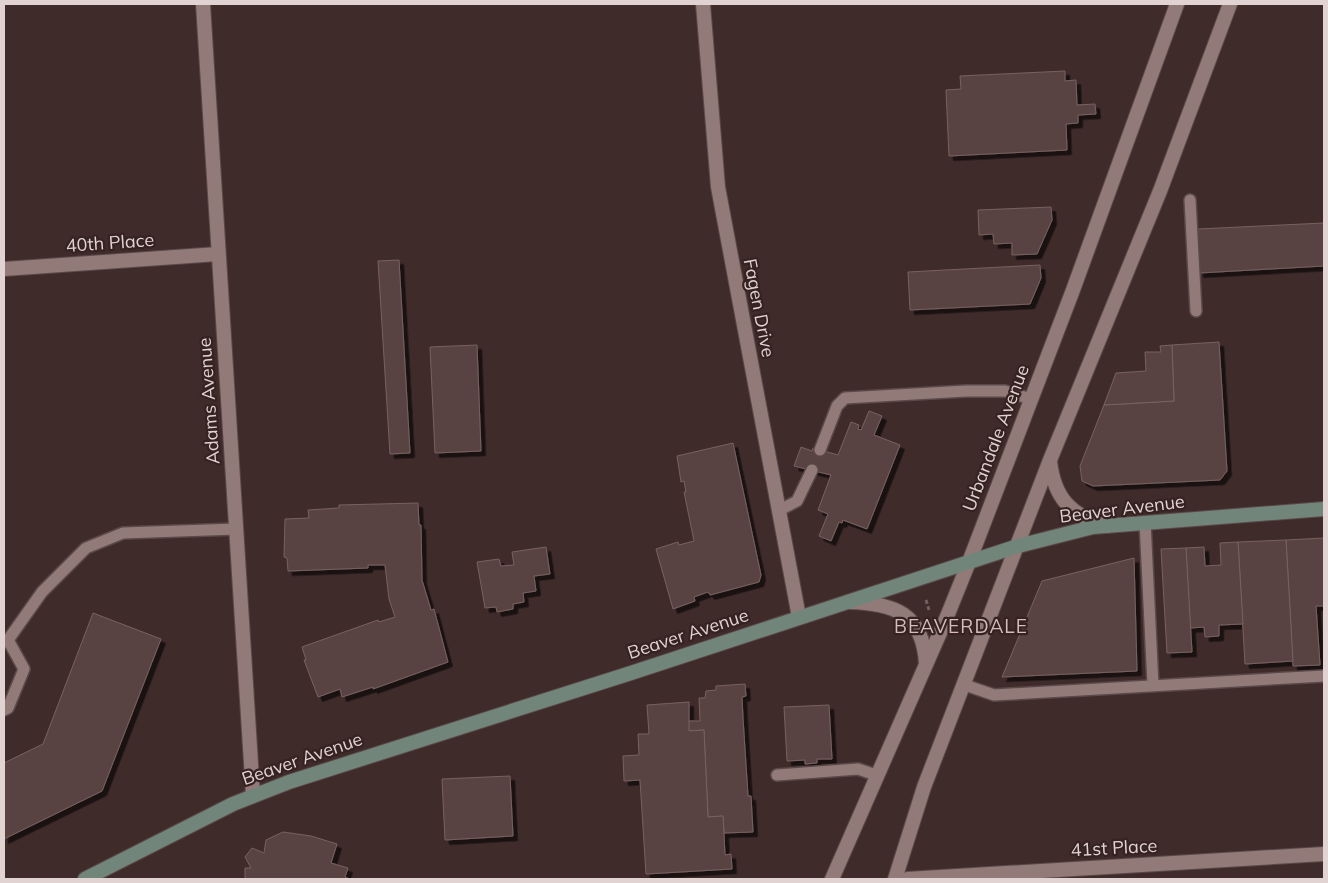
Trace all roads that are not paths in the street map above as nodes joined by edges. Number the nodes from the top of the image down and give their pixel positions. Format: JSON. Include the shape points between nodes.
{"nodes":[{"id":1,"x":203,"y":4,"type":"edge"},
{"id":2,"x":704,"y":4,"type":"edge"},
{"id":3,"x":1178,"y":4,"type":"edge"},
{"id":4,"x":1230,"y":4,"type":"edge"},
{"id":5,"x":1190,"y":200,"type":"dead end"},
{"id":6,"x":218,"y":254,"type":"junction"},
{"id":7,"x":4,"y":269,"type":"edge"},
{"id":8,"x":1196,"y":310,"type":"dead end"},
{"id":9,"x":1031,"y":399,"type":"junction"},
{"id":10,"x":820,"y":450,"type":"dead end"},
{"id":11,"x":1050,"y":460,"type":"junction"},
{"id":12,"x":812,"y":470,"type":"dead end"},
{"id":13,"x":1324,"y":509,"type":"edge"},
{"id":14,"x":778,"y":510,"type":"junction"},
{"id":15,"x":1145,"y":522,"type":"junction"},
{"id":16,"x":1107,"y":526,"type":"junction"},
{"id":17,"x":236,"y":529,"type":"junction"},
{"id":18,"x":1018,"y":546,"type":"junction"},
{"id":19,"x":969,"y":562,"type":"junction"},
{"id":20,"x":844,"y":602,"type":"junction"},
{"id":21,"x":799,"y":617,"type":"junction"},
{"id":22,"x":6,"y":641,"type":"edge"},
{"id":23,"x":926,"y":665,"type":"junction"},
{"id":24,"x":1324,"y":676,"type":"edge"},
{"id":25,"x":965,"y":685,"type":"junction"},
{"id":26,"x":1153,"y":685,"type":"junction"},
{"id":27,"x":4,"y":710,"type":"edge"},
{"id":28,"x":777,"y":775,"type":"dead end"},
{"id":29,"x":876,"y":775,"type":"junction"},
{"id":30,"x":253,"y":795,"type":"junction"},
{"id":31,"x":1324,"y":854,"type":"edge"},
{"id":32,"x":85,"y":879,"type":"edge"},
{"id":33,"x":832,"y":879,"type":"edge"},
{"id":34,"x":895,"y":879,"type":"edge"},
{"id":35,"x":907,"y":879,"type":"edge"}],
"edges":[{"from":1,"to":6,"type":"street","name":"Adams Avenue"},
{"from":2,"to":14,"type":"street","name":"Fagen Drive","via":[[718,187]]},
{"from":3,"to":9,"type":"street","name":"Urbandale Avenue"},
{"from":4,"to":11,"type":"street","via":[[1160,191]]},
{"from":5,"to":8,"type":"lane"},
{"from":6,"to":7,"type":"street","name":"40th Place"},
{"from":6,"to":17,"type":"street","name":"Adams Avenue"},
{"from":9,"to":10,"type":"lane","via":[[1005,392],[976,391],[845,398],[837,406]]},
{"from":9,"to":19,"type":"street","name":"Urbandale Avenue"},
{"from":11,"to":16,"type":"street","via":[[1055,487],[1066,503],[1084,518]]},
{"from":11,"to":18,"type":"street"},
{"from":12,"to":14,"type":"lane","via":[[797,501]]},
{"from":13,"to":15,"type":"main road","name":"Beaver Avenue"},
{"from":14,"to":21,"type":"street","name":"Fagen Drive"},
{"from":15,"to":16,"type":"main road","name":"Beaver Avenue"},
{"from":15,"to":26,"type":"lane"},
{"from":16,"to":18,"type":"main road","name":"Beaver Avenue"},
{"from":17,"to":22,"type":"lane","via":[[123,532],[86,548],[42,592]]},
{"from":17,"to":30,"type":"street","name":"Adams Avenue"},
{"from":18,"to":19,"type":"main road","name":"Beaver Avenue"},
{"from":18,"to":25,"type":"street"},
{"from":19,"to":20,"type":"main road","name":"Beaver Avenue"},
{"from":19,"to":23,"type":"street","name":"Urbandale Avenue"},
{"from":20,"to":21,"type":"main road","name":"Beaver Avenue"},
{"from":20,"to":23,"type":"street","via":[[880,604],[905,615],[914,623],[923,640]]},
{"from":21,"to":30,"type":"main road","name":"Beaver Avenue"},
{"from":22,"to":27,"type":"lane","via":[[24,669],[8,708]]},
{"from":23,"to":29,"type":"street","name":"Urbandale Avenue"},
{"from":24,"to":26,"type":"lane"},
{"from":25,"to":26,"type":"lane","via":[[994,694]]},
{"from":25,"to":34,"type":"street","via":[[924,787]]},
{"from":28,"to":29,"type":"lane","via":[[858,769]]},
{"from":29,"to":33,"type":"street","name":"Urbandale Avenue"},
{"from":30,"to":32,"type":"main road","name":"Beaver Avenue"},
{"from":31,"to":35,"type":"street","name":"41st Place"}]}
